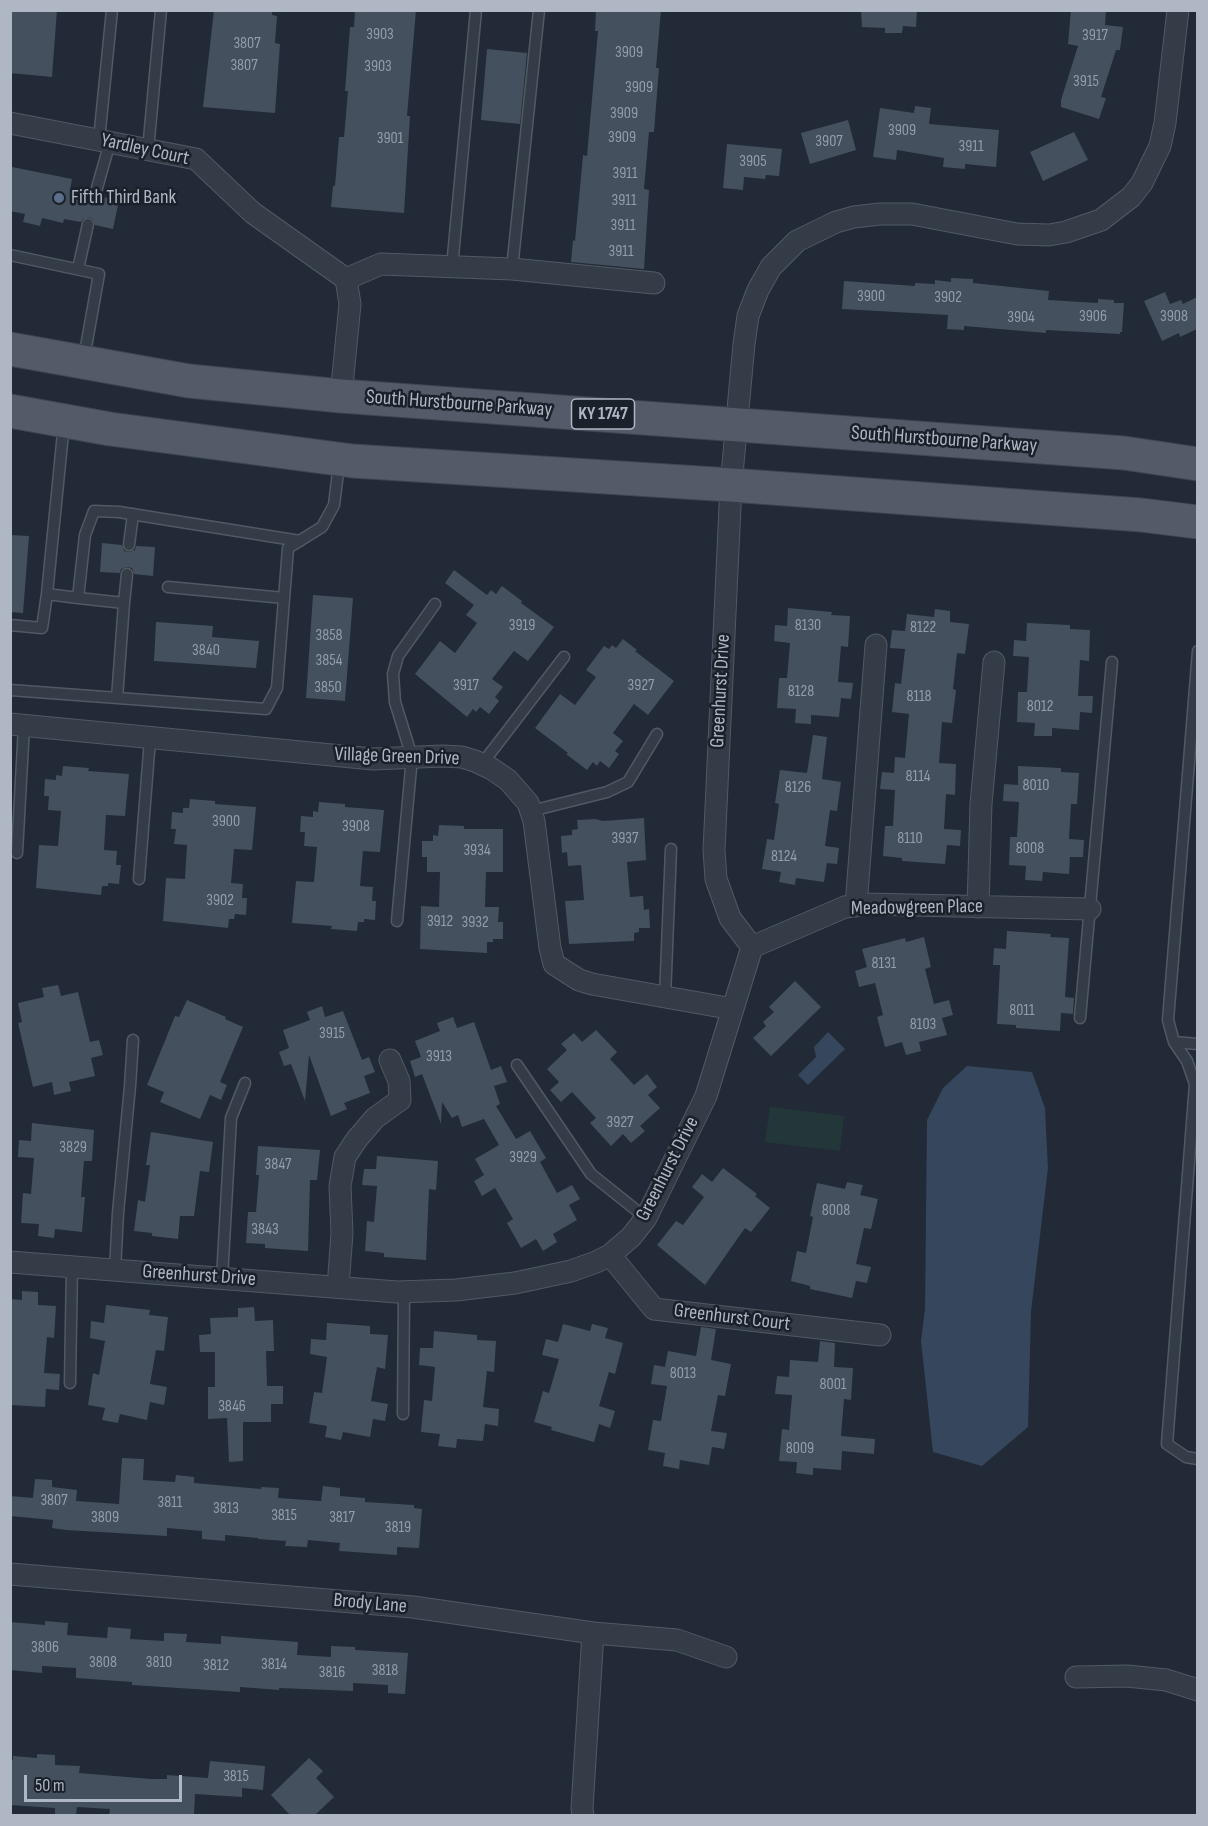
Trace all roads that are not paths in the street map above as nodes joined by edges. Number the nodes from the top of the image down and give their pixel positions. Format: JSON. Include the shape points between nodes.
{"nodes":[{"id":1,"x":112,"y":10,"type":"edge"},
{"id":2,"x":161,"y":10,"type":"edge"},
{"id":3,"x":476,"y":10,"type":"edge"},
{"id":4,"x":539,"y":10,"type":"edge"},
{"id":5,"x":1178,"y":10,"type":"edge"},
{"id":6,"x":10,"y":123,"type":"edge"},
{"id":7,"x":105,"y":141,"type":"junction"},
{"id":8,"x":148,"y":150,"type":"junction"},
{"id":9,"x":95,"y":195,"type":"dead end"},
{"id":10,"x":88,"y":224,"type":"dead end"},
{"id":11,"x":10,"y":255,"type":"edge"},
{"id":12,"x":452,"y":267,"type":"junction"},
{"id":13,"x":78,"y":269,"type":"junction"},
{"id":14,"x":512,"y":269,"type":"junction"},
{"id":15,"x":346,"y":279,"type":"junction"},
{"id":16,"x":654,"y":283,"type":"dead end"},
{"id":17,"x":10,"y":349,"type":"edge"},
{"id":18,"x":83,"y":362,"type":"junction"},
{"id":19,"x":341,"y":396,"type":"junction"},
{"id":20,"x":10,"y":411,"type":"edge"},
{"id":21,"x":64,"y":421,"type":"junction"},
{"id":22,"x":736,"y":424,"type":"junction"},
{"id":23,"x":340,"y":460,"type":"junction"},
{"id":24,"x":1197,"y":464,"type":"edge"},
{"id":25,"x":730,"y":485,"type":"junction"},
{"id":26,"x":133,"y":514,"type":"junction"},
{"id":27,"x":1197,"y":522,"type":"edge"},
{"id":28,"x":300,"y":541,"type":"junction"},
{"id":29,"x":129,"y":545,"type":"dead end"},
{"id":30,"x":128,"y":574,"type":"dead end"},
{"id":31,"x":168,"y":587,"type":"dead end"},
{"id":32,"x":47,"y":594,"type":"junction"},
{"id":33,"x":78,"y":598,"type":"junction"},
{"id":34,"x":284,"y":598,"type":"junction"},
{"id":35,"x":124,"y":603,"type":"junction"},
{"id":36,"x":435,"y":604,"type":"dead end"},
{"id":37,"x":10,"y":625,"type":"edge"},
{"id":38,"x":876,"y":645,"type":"dead end"},
{"id":39,"x":1197,"y":651,"type":"edge"},
{"id":40,"x":564,"y":657,"type":"dead end"},
{"id":41,"x":994,"y":662,"type":"dead end"},
{"id":42,"x":1112,"y":662,"type":"dead end"},
{"id":43,"x":10,"y":690,"type":"edge"},
{"id":44,"x":117,"y":698,"type":"junction"},
{"id":45,"x":17,"y":725,"type":"edge"},
{"id":46,"x":657,"y":734,"type":"dead end"},
{"id":47,"x":150,"y":739,"type":"junction"},
{"id":48,"x":412,"y":757,"type":"junction"},
{"id":49,"x":482,"y":764,"type":"junction"},
{"id":50,"x":531,"y":811,"type":"junction"},
{"id":51,"x":671,"y":849,"type":"dead end"},
{"id":52,"x":17,"y":853,"type":"dead end"},
{"id":53,"x":139,"y":879,"type":"dead end"},
{"id":54,"x":856,"y":906,"type":"junction"},
{"id":55,"x":978,"y":907,"type":"junction"},
{"id":56,"x":1090,"y":909,"type":"junction"},
{"id":57,"x":397,"y":921,"type":"dead end"},
{"id":58,"x":752,"y":947,"type":"junction"},
{"id":59,"x":664,"y":997,"type":"junction"},
{"id":60,"x":733,"y":1010,"type":"junction"},
{"id":61,"x":1080,"y":1018,"type":"dead end"},
{"id":62,"x":133,"y":1040,"type":"dead end"},
{"id":63,"x":1174,"y":1042,"type":"junction"},
{"id":64,"x":1197,"y":1044,"type":"edge"},
{"id":65,"x":390,"y":1060,"type":"dead end"},
{"id":66,"x":517,"y":1065,"type":"dead end"},
{"id":67,"x":245,"y":1083,"type":"dead end"},
{"id":68,"x":646,"y":1218,"type":"junction"},
{"id":69,"x":610,"y":1255,"type":"junction"},
{"id":70,"x":10,"y":1262,"type":"edge"},
{"id":71,"x":72,"y":1267,"type":"junction"},
{"id":72,"x":115,"y":1270,"type":"junction"},
{"id":73,"x":222,"y":1278,"type":"junction"},
{"id":74,"x":338,"y":1287,"type":"junction"},
{"id":75,"x":404,"y":1292,"type":"junction"},
{"id":76,"x":880,"y":1335,"type":"dead end"},
{"id":77,"x":70,"y":1383,"type":"dead end"},
{"id":78,"x":403,"y":1414,"type":"dead end"},
{"id":79,"x":1197,"y":1459,"type":"edge"},
{"id":80,"x":10,"y":1575,"type":"edge"},
{"id":81,"x":593,"y":1633,"type":"junction"},
{"id":82,"x":726,"y":1657,"type":"dead end"},
{"id":83,"x":1076,"y":1677,"type":"dead end"},
{"id":84,"x":1197,"y":1690,"type":"edge"},
{"id":85,"x":583,"y":1815,"type":"edge"}],
"edges":[{"from":1,"to":7,"type":"lane"},
{"from":2,"to":8,"type":"lane"},
{"from":3,"to":12,"type":"lane"},
{"from":4,"to":14,"type":"lane"},
{"from":5,"to":22,"type":"street","name":"Greenhurst Drive","via":[[1166,123],[1160,146],[1131,197],[1101,220],[1049,235],[1017,234],[912,214],[880,214],[836,222],[797,241],[771,267],[748,316]]},
{"from":6,"to":7,"type":"street","name":"Yardley Court"},
{"from":7,"to":8,"type":"street","name":"Yardley Court"},
{"from":7,"to":9,"type":"lane"},
{"from":8,"to":15,"type":"street","name":"Yardley Court","via":[[196,159],[253,213]]},
{"from":10,"to":13,"type":"lane"},
{"from":11,"to":13,"type":"lane"},
{"from":12,"to":14,"type":"street"},
{"from":12,"to":15,"type":"street","via":[[381,264]]},
{"from":13,"to":18,"type":"lane","via":[[99,274]]},
{"from":14,"to":16,"type":"street"},
{"from":15,"to":19,"type":"street","via":[[350,304]]},
{"from":17,"to":18,"type":"main road","name":"South Hurstbourne Parkway","number":"KY 1747"},
{"from":18,"to":19,"type":"main road","name":"South Hurstbourne Parkway","number":"KY 1747","via":[[189,381]]},
{"from":19,"to":22,"type":"main road","name":"South Hurstbourne Parkway","number":"KY 1747"},
{"from":20,"to":21,"type":"main road"},
{"from":21,"to":23,"type":"main road"},
{"from":21,"to":32,"type":"lane"},
{"from":22,"to":24,"type":"main road","name":"South Hurstbourne Parkway","number":"KY 1747","via":[[1124,453]]},
{"from":22,"to":25,"type":"street","name":"Greenhurst Drive"},
{"from":23,"to":25,"type":"main road"},
{"from":23,"to":28,"type":"lane","via":[[334,505],[322,528]]},
{"from":25,"to":27,"type":"main road"},
{"from":25,"to":58,"type":"street","name":"Greenhurst Drive","via":[[714,850],[716,879],[729,918]]},
{"from":26,"to":28,"type":"lane"},
{"from":26,"to":29,"type":"lane"},
{"from":26,"to":33,"type":"lane","via":[[94,511],[85,535]]},
{"from":28,"to":34,"type":"lane","via":[[288,548]]},
{"from":30,"to":35,"type":"lane"},
{"from":31,"to":34,"type":"lane"},
{"from":32,"to":33,"type":"lane"},
{"from":32,"to":37,"type":"lane","via":[[42,628]]},
{"from":33,"to":35,"type":"lane"},
{"from":34,"to":44,"type":"lane","via":[[277,688],[266,709]]},
{"from":35,"to":44,"type":"lane"},
{"from":36,"to":48,"type":"lane","via":[[398,656],[393,674],[395,702]]},
{"from":38,"to":54,"type":"street"},
{"from":39,"to":63,"type":"lane","via":[[1168,1020]]},
{"from":40,"to":49,"type":"lane"},
{"from":41,"to":55,"type":"street","via":[[981,804]]},
{"from":42,"to":56,"type":"lane"},
{"from":43,"to":44,"type":"lane"},
{"from":45,"to":47,"type":"street","name":"Village Green Drive"},
{"from":45,"to":52,"type":"lane"},
{"from":46,"to":50,"type":"lane","via":[[628,782],[607,792]]},
{"from":47,"to":48,"type":"street","name":"Village Green Drive","via":[[373,759]]},
{"from":47,"to":53,"type":"lane"},
{"from":48,"to":49,"type":"street","name":"Village Green Drive","via":[[462,757]]},
{"from":48,"to":57,"type":"lane"},
{"from":49,"to":50,"type":"street","name":"Village Green Drive","via":[[508,780]]},
{"from":50,"to":59,"type":"street","name":"Village Green Drive","via":[[554,964],[592,984]]},
{"from":51,"to":59,"type":"lane"},
{"from":54,"to":55,"type":"street","name":"Meadowgreen Place"},
{"from":54,"to":58,"type":"street","name":"Meadowgreen Place","via":[[845,907]]},
{"from":55,"to":56,"type":"street","name":"Meadowgreen Place"},
{"from":56,"to":61,"type":"lane"},
{"from":58,"to":60,"type":"street","name":"Greenhurst Drive"},
{"from":59,"to":60,"type":"street","name":"Village Green Drive"},
{"from":60,"to":68,"type":"street","name":"Greenhurst Drive","via":[[706,1096]]},
{"from":62,"to":72,"type":"lane"},
{"from":63,"to":64,"type":"lane"},
{"from":63,"to":79,"type":"lane","via":[[1195,1084],[1167,1444],[1186,1457]]},
{"from":65,"to":74,"type":"street","via":[[399,1081],[400,1100],[375,1118],[345,1157],[340,1186]]},
{"from":66,"to":68,"type":"lane","via":[[591,1174]]},
{"from":67,"to":73,"type":"lane","via":[[231,1118]]},
{"from":68,"to":69,"type":"street","name":"Greenhurst Drive","via":[[631,1238]]},
{"from":69,"to":75,"type":"street","name":"Greenhurst Drive","via":[[571,1271],[515,1283]]},
{"from":69,"to":76,"type":"street","name":"Greenhurst Court","via":[[654,1309]]},
{"from":70,"to":71,"type":"street","name":"Greenhurst Drive"},
{"from":71,"to":72,"type":"street","name":"Greenhurst Drive"},
{"from":71,"to":77,"type":"lane"},
{"from":72,"to":73,"type":"street","name":"Greenhurst Drive"},
{"from":73,"to":74,"type":"street","name":"Greenhurst Drive"},
{"from":74,"to":75,"type":"street","name":"Greenhurst Drive"},
{"from":75,"to":78,"type":"lane"},
{"from":80,"to":81,"type":"street","name":"Brody Lane","via":[[413,1607]]},
{"from":81,"to":82,"type":"street","name":"Brody Lane","via":[[677,1640]]},
{"from":81,"to":85,"type":"street"},
{"from":83,"to":84,"type":"street","via":[[1166,1680]]}]}
